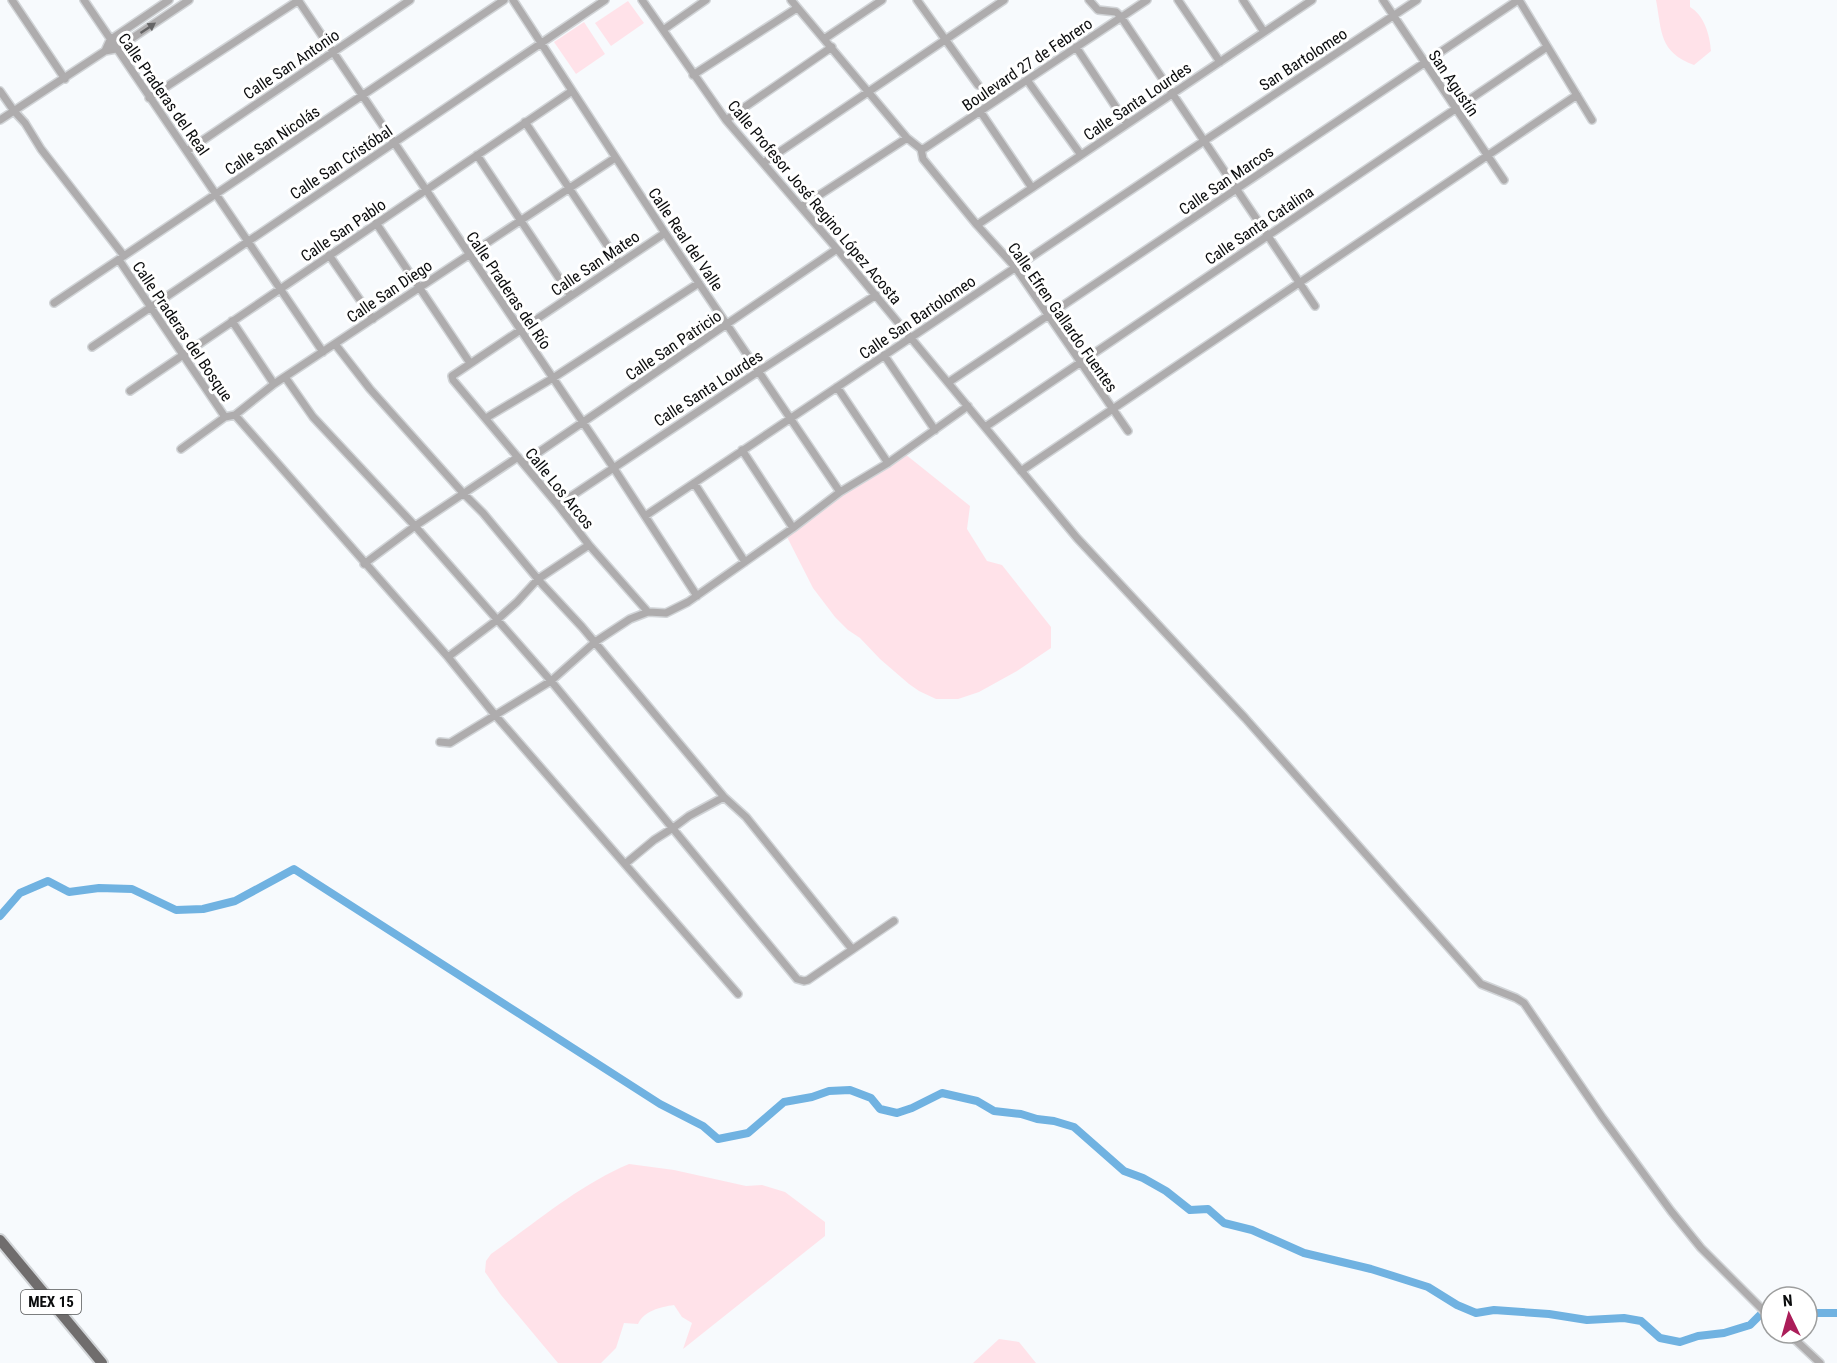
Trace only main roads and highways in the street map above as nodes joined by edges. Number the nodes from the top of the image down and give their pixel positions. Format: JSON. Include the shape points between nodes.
{"nodes":[{"id":1,"x":0,"y":1240,"type":"edge"},
{"id":2,"x":102,"y":1363,"type":"edge"}],
"edges":[{"from":1,"to":2,"type":"main road","number":"MEX 15"}]}
